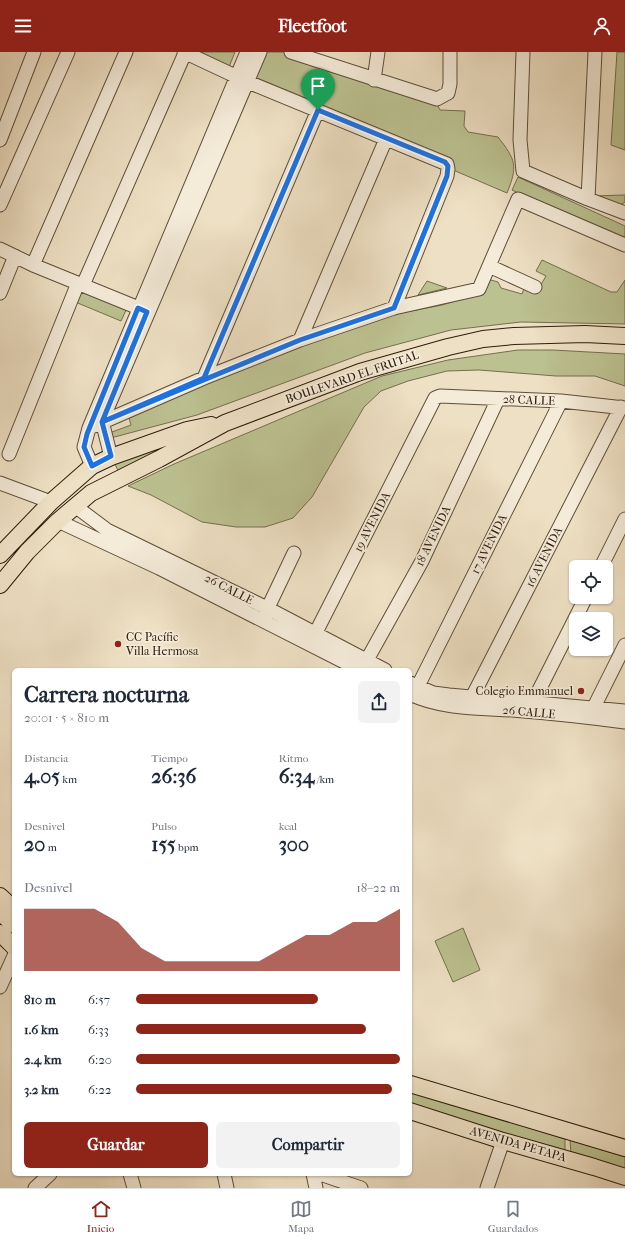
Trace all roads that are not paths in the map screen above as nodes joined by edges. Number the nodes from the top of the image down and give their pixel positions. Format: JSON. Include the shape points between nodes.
{"nodes":[{"id":1,"x":34,"y":52,"type":"edge"},
{"id":2,"x":68,"y":52,"type":"edge"},
{"id":3,"x":126,"y":52,"type":"edge"},
{"id":4,"x":185,"y":52,"type":"edge"},
{"id":5,"x":247,"y":52,"type":"edge"},
{"id":6,"x":260,"y":52,"type":"edge"},
{"id":7,"x":291,"y":52,"type":"edge"},
{"id":8,"x":378,"y":52,"type":"edge"},
{"id":9,"x":450,"y":52,"type":"edge"},
{"id":10,"x":523,"y":52,"type":"edge"},
{"id":11,"x":595,"y":52,"type":"edge"},
{"id":12,"x":305,"y":55,"type":"edge"},
{"id":13,"x":242,"y":79,"type":"junction"},
{"id":14,"x":374,"y":80,"type":"junction"},
{"id":15,"x":318,"y":110,"type":"junction"},
{"id":16,"x":386,"y":138,"type":"junction"},
{"id":17,"x":0,"y":140,"type":"edge"},
{"id":18,"x":588,"y":199,"type":"junction"},
{"id":19,"x":0,"y":205,"type":"edge"},
{"id":20,"x":625,"y":213,"type":"edge"},
{"id":21,"x":625,"y":245,"type":"edge"},
{"id":22,"x":0,"y":249,"type":"edge"},
{"id":23,"x":15,"y":256,"type":"junction"},
{"id":24,"x":33,"y":265,"type":"junction"},
{"id":25,"x":489,"y":266,"type":"junction"},
{"id":26,"x":80,"y":284,"type":"junction"},
{"id":27,"x":535,"y":287,"type":"dead end"},
{"id":28,"x":0,"y":293,"type":"edge"},
{"id":29,"x":394,"y":308,"type":"junction"},
{"id":30,"x":143,"y":310,"type":"junction"},
{"id":31,"x":625,"y":336,"type":"edge"},
{"id":32,"x":300,"y":340,"type":"junction"},
{"id":33,"x":204,"y":378,"type":"junction"},
{"id":34,"x":498,"y":399,"type":"junction"},
{"id":35,"x":434,"y":400,"type":"joint"},
{"id":36,"x":561,"y":401,"type":"junction"},
{"id":37,"x":623,"y":408,"type":"edge"},
{"id":38,"x":102,"y":422,"type":"junction"},
{"id":39,"x":225,"y":423,"type":"junction"},
{"id":40,"x":89,"y":428,"type":"junction"},
{"id":41,"x":9,"y":454,"type":"dead end"},
{"id":42,"x":111,"y":456,"type":"junction"},
{"id":43,"x":92,"y":466,"type":"junction"},
{"id":44,"x":0,"y":483,"type":"edge"},
{"id":45,"x":91,"y":493,"type":"junction"},
{"id":46,"x":51,"y":502,"type":"junction"},
{"id":47,"x":75,"y":506,"type":"junction"},
{"id":48,"x":625,"y":519,"type":"edge"},
{"id":49,"x":58,"y":521,"type":"junction"},
{"id":50,"x":26,"y":553,"type":"junction"},
{"id":51,"x":294,"y":553,"type":"dead end"},
{"id":52,"x":0,"y":555,"type":"edge"},
{"id":53,"x":604,"y":560,"type":"edge"},
{"id":54,"x":0,"y":572,"type":"edge"},
{"id":55,"x":0,"y":585,"type":"edge"},
{"id":56,"x":582,"y":604,"type":"edge"},
{"id":57,"x":264,"y":614,"type":"junction"},
{"id":58,"x":312,"y":639,"type":"junction"},
{"id":59,"x":625,"y":645,"type":"edge"},
{"id":60,"x":363,"y":667,"type":"edge"},
{"id":61,"x":412,"y":690,"type":"edge"},
{"id":62,"x":470,"y":702,"type":"junction"},
{"id":63,"x":530,"y":707,"type":"junction"},
{"id":64,"x":591,"y":712,"type":"junction"},
{"id":65,"x":625,"y":712,"type":"edge"},
{"id":66,"x":625,"y":722,"type":"edge"},
{"id":67,"x":0,"y":896,"type":"edge"},
{"id":68,"x":12,"y":907,"type":"edge"},
{"id":69,"x":0,"y":912,"type":"edge"},
{"id":70,"x":12,"y":923,"type":"edge"},
{"id":71,"x":0,"y":933,"type":"edge"},
{"id":72,"x":12,"y":944,"type":"edge"},
{"id":73,"x":12,"y":960,"type":"edge"},
{"id":74,"x":0,"y":986,"type":"edge"},
{"id":75,"x":412,"y":1085,"type":"edge"},
{"id":76,"x":412,"y":1112,"type":"edge"},
{"id":77,"x":503,"y":1141,"type":"junction"},
{"id":78,"x":625,"y":1148,"type":"edge"},
{"id":79,"x":131,"y":1176,"type":"edge"},
{"id":80,"x":224,"y":1176,"type":"edge"},
{"id":81,"x":313,"y":1176,"type":"edge"},
{"id":82,"x":326,"y":1176,"type":"edge"},
{"id":83,"x":625,"y":1177,"type":"edge"},
{"id":84,"x":134,"y":1188,"type":"edge"},
{"id":85,"x":227,"y":1188,"type":"edge"},
{"id":86,"x":316,"y":1188,"type":"edge"},
{"id":87,"x":361,"y":1188,"type":"edge"},
{"id":88,"x":487,"y":1188,"type":"edge"}],
"edges":[{"from":1,"to":17,"type":"street"},
{"from":2,"to":19,"type":"street"},
{"from":3,"to":24,"type":"street"},
{"from":4,"to":13,"type":"street"},
{"from":4,"to":26,"type":"street"},
{"from":5,"to":13,"type":"street"},
{"from":6,"to":13,"type":"street"},
{"from":7,"to":12,"type":"street"},
{"from":8,"to":14,"type":"street"},
{"from":9,"to":14,"type":"street","via":[[450,84],[448,93],[440,98]]},
{"from":10,"to":18,"type":"street","via":[[520,140],[523,171]]},
{"from":11,"to":18,"type":"street"},
{"from":12,"to":14,"type":"street"},
{"from":13,"to":15,"type":"street"},
{"from":13,"to":30,"type":"street"},
{"from":15,"to":16,"type":"street"},
{"from":15,"to":33,"type":"street"},
{"from":16,"to":29,"type":"street","via":[[445,162],[448,168]]},
{"from":16,"to":32,"type":"street"},
{"from":18,"to":20,"type":"street"},
{"from":21,"to":25,"type":"street","via":[[520,198],[516,201]]},
{"from":22,"to":23,"type":"street"},
{"from":23,"to":24,"type":"street"},
{"from":23,"to":28,"type":"street"},
{"from":24,"to":26,"type":"street"},
{"from":25,"to":27,"type":"street"},
{"from":25,"to":29,"type":"street","via":[[477,290]]},
{"from":26,"to":30,"type":"street"},
{"from":26,"to":41,"type":"street"},
{"from":29,"to":32,"type":"street"},
{"from":30,"to":38,"type":"street"},
{"from":30,"to":40,"type":"street"},
{"from":31,"to":39,"type":"main road","name":"BOULEVARD EL FRUTAL","via":[[548,334],[469,342],[360,372]]},
{"from":32,"to":33,"type":"street"},
{"from":33,"to":38,"type":"street"},
{"from":34,"to":35,"type":"street","name":"28 CALLE","via":[[440,396]]},
{"from":34,"to":36,"type":"street","name":"28 CALLE"},
{"from":34,"to":60,"type":"street","name":"18 AVENIDA","via":[[422,561]]},
{"from":35,"to":58,"type":"street","name":"19 AVENIDA"},
{"from":36,"to":37,"type":"street","name":"28 CALLE"},
{"from":36,"to":61,"type":"street","name":"17 AVENIDA"},
{"from":37,"to":62,"type":"street","name":"16 AVENIDA"},
{"from":38,"to":40,"type":"street"},
{"from":38,"to":42,"type":"street"},
{"from":39,"to":42,"type":"main road","name":"BOULEVARD EL FRUTAL","via":[[187,430]]},
{"from":39,"to":45,"type":"main road","name":"BOULEVARD EL FRUTAL"},
{"from":40,"to":43,"type":"street","via":[[84,447]]},
{"from":42,"to":43,"type":"main road","name":"BOULEVARD EL FRUTAL"},
{"from":42,"to":45,"type":"main road","via":[[111,468],[92,485]]},
{"from":43,"to":46,"type":"main road","name":"BOULEVARD EL FRUTAL"},
{"from":44,"to":46,"type":"street"},
{"from":45,"to":47,"type":"main road","name":"BOULEVARD EL FRUTAL"},
{"from":46,"to":52,"type":"main road","name":"BOULEVARD EL FRUTAL"},
{"from":47,"to":49,"type":"main road","name":"BOULEVARD EL FRUTAL"},
{"from":47,"to":57,"type":"street","name":"26 CALLE","via":[[107,530]]},
{"from":48,"to":53,"type":"street"},
{"from":49,"to":50,"type":"main road","name":"BOULEVARD EL FRUTAL"},
{"from":49,"to":57,"type":"street","name":"26 CALLE"},
{"from":50,"to":54,"type":"main road"},
{"from":50,"to":55,"type":"main road","name":"BOULEVARD EL FRUTAL"},
{"from":51,"to":57,"type":"street"},
{"from":56,"to":63,"type":"street"},
{"from":57,"to":58,"type":"street","name":"26 CALLE"},
{"from":58,"to":60,"type":"street","name":"26 CALLE"},
{"from":59,"to":64,"type":"street"},
{"from":61,"to":62,"type":"street","name":"26 CALLE"},
{"from":62,"to":63,"type":"street","name":"26 CALLE"},
{"from":63,"to":64,"type":"street","name":"26 CALLE"},
{"from":64,"to":65,"type":"street","name":"26 CALLE"},
{"from":64,"to":66,"type":"street","name":"26 CALLE"},
{"from":67,"to":68,"type":"main road"},
{"from":69,"to":70,"type":"main road"},
{"from":71,"to":72,"type":"main road"},
{"from":73,"to":74,"type":"street"},
{"from":75,"to":78,"type":"main road"},
{"from":76,"to":77,"type":"main road","name":"AVENIDA PETAPA"},
{"from":77,"to":83,"type":"main road","name":"AVENIDA PETAPA"},
{"from":77,"to":88,"type":"street"},
{"from":79,"to":84,"type":"street"},
{"from":80,"to":85,"type":"street"},
{"from":81,"to":86,"type":"street"},
{"from":82,"to":87,"type":"street"}]}
